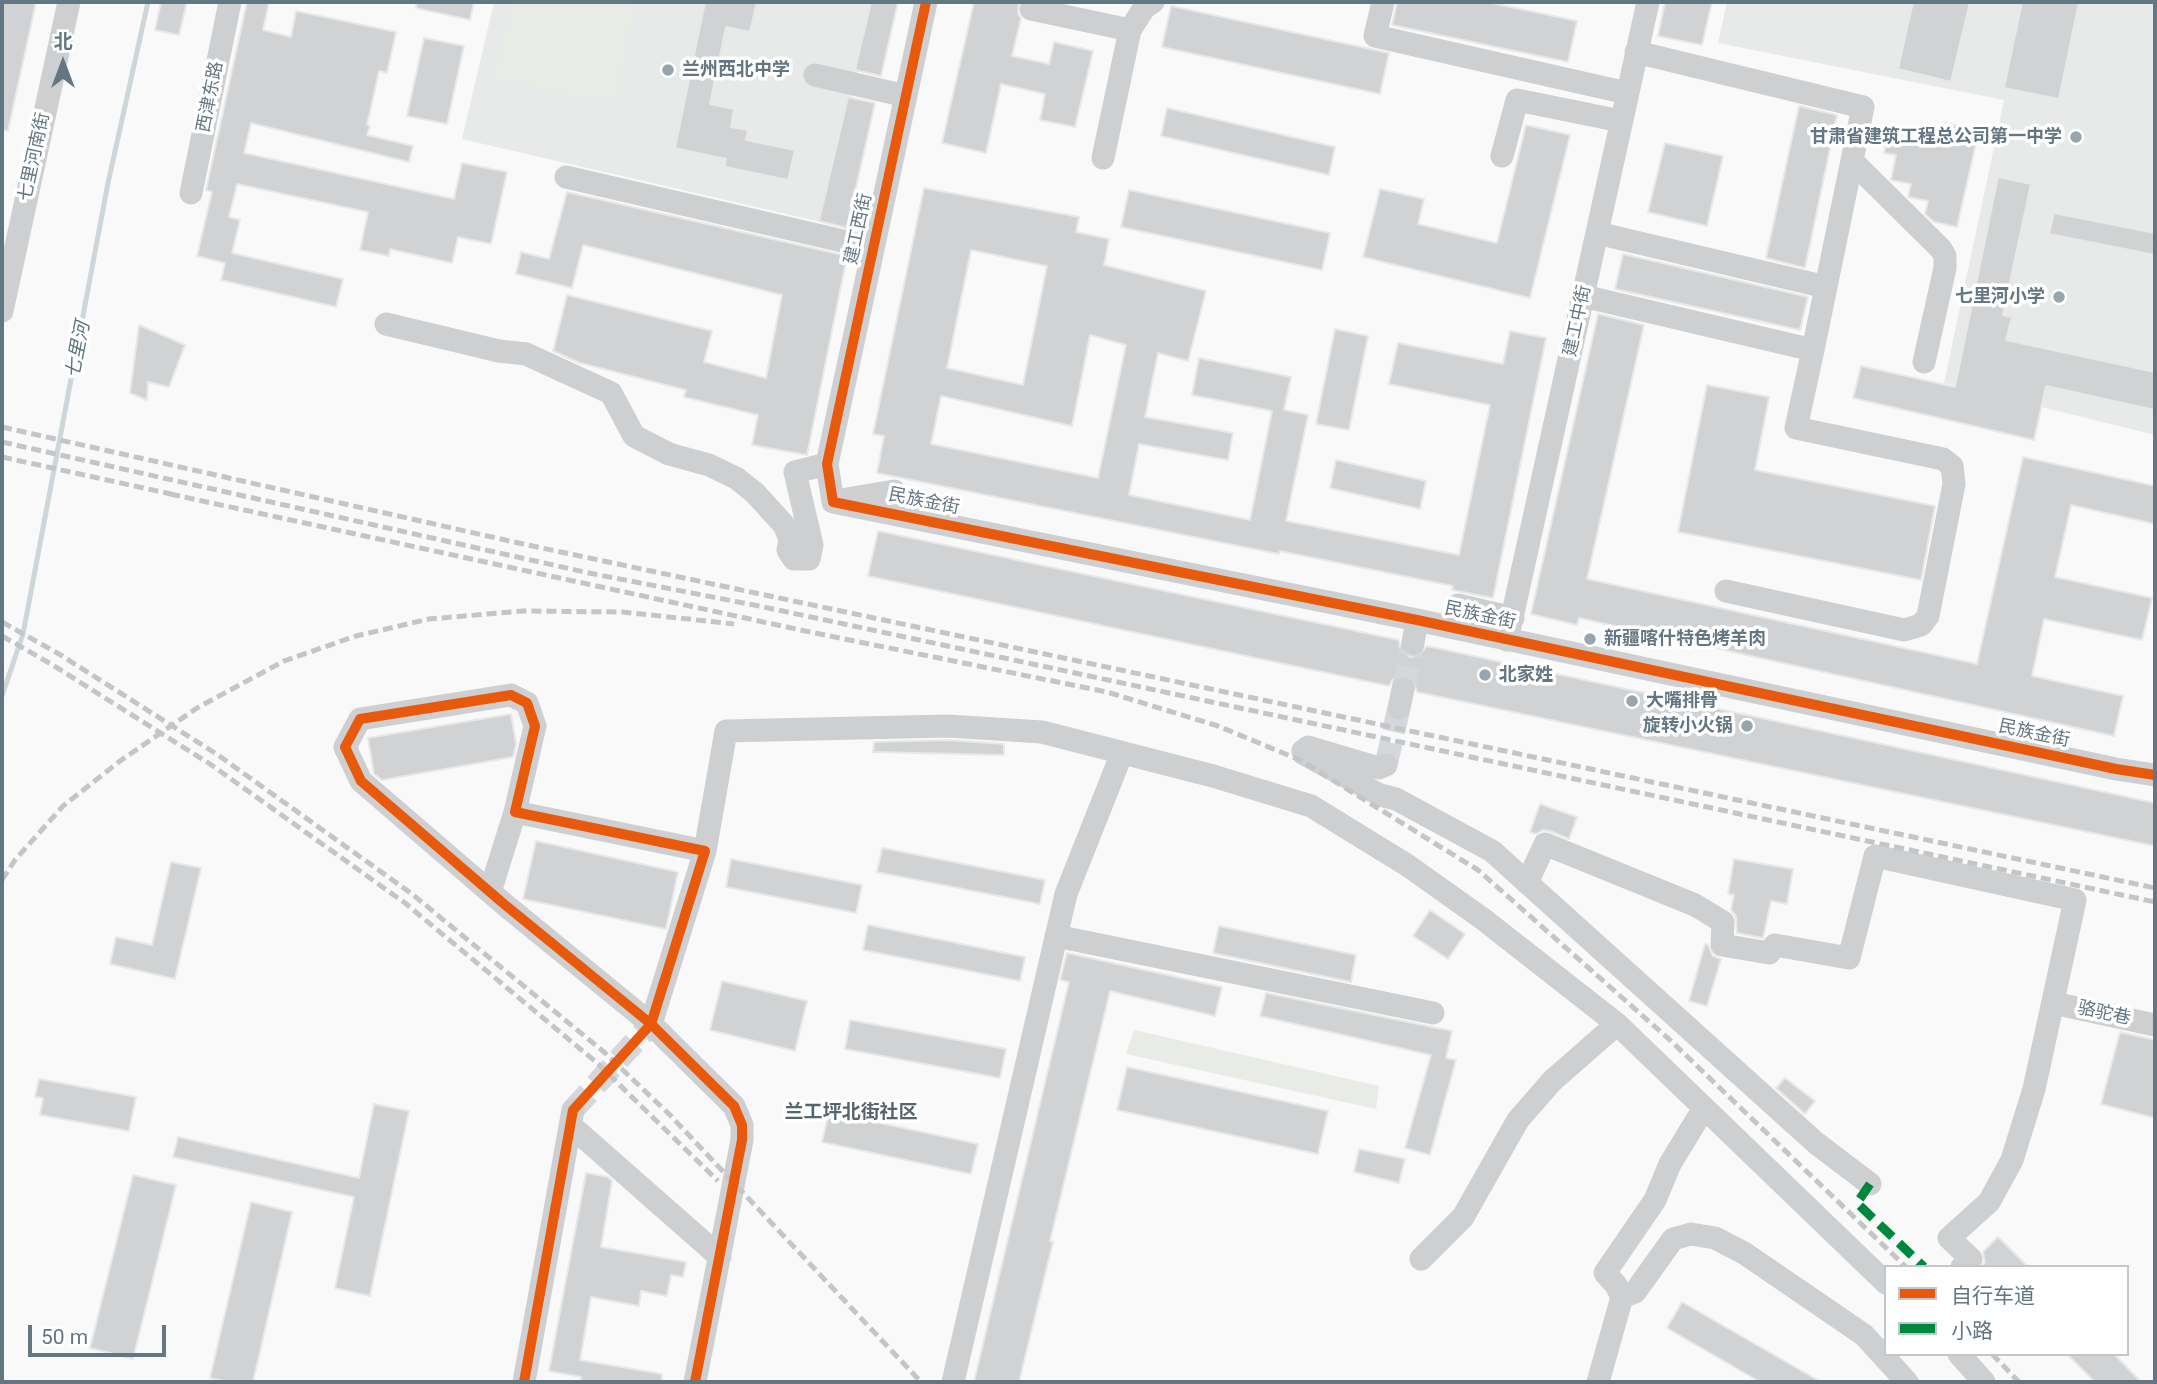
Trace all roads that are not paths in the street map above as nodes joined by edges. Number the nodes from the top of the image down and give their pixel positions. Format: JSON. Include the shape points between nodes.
{"nodes":[{"id":1,"x":69,"y":2,"type":"edge"},
{"id":2,"x":230,"y":2,"type":"edge"},
{"id":3,"x":926,"y":2,"type":"edge"},
{"id":4,"x":1153,"y":2,"type":"edge"},
{"id":5,"x":1383,"y":2,"type":"edge"},
{"id":6,"x":1648,"y":2,"type":"edge"},
{"id":7,"x":1031,"y":9,"type":"dead end"},
{"id":8,"x":1130,"y":30,"type":"junction"},
{"id":9,"x":1636,"y":52,"type":"junction"},
{"id":10,"x":815,"y":75,"type":"dead end"},
{"id":11,"x":1627,"y":93,"type":"junction"},
{"id":12,"x":906,"y":96,"type":"junction"},
{"id":13,"x":1621,"y":121,"type":"junction"},
{"id":14,"x":1502,"y":156,"type":"dead end"},
{"id":15,"x":1103,"y":158,"type":"dead end"},
{"id":16,"x":1852,"y":161,"type":"junction"},
{"id":17,"x":566,"y":177,"type":"dead end"},
{"id":18,"x":191,"y":193,"type":"dead end"},
{"id":19,"x":1597,"y":233,"type":"junction"},
{"id":20,"x":873,"y":248,"type":"junction"},
{"id":21,"x":1826,"y":287,"type":"junction"},
{"id":22,"x":1583,"y":296,"type":"junction"},
{"id":23,"x":2,"y":312,"type":"edge"},
{"id":24,"x":386,"y":324,"type":"dead end"},
{"id":25,"x":1813,"y":350,"type":"junction"},
{"id":26,"x":1924,"y":362,"type":"dead end"},
{"id":27,"x":827,"y":464,"type":"junction"},
{"id":28,"x":894,"y":491,"type":"dead end"},
{"id":29,"x":834,"y":502,"type":"junction"},
{"id":30,"x":1726,"y":591,"type":"dead end"},
{"id":31,"x":1458,"y":605,"type":"dead end"},
{"id":32,"x":1417,"y":620,"type":"junction"},
{"id":33,"x":1510,"y":629,"type":"junction"},
{"id":34,"x":1413,"y":643,"type":"tunnel mouth"},
{"id":35,"x":1122,"y":753,"type":"junction"},
{"id":36,"x":1386,"y":765,"type":"dead end"},
{"id":37,"x":2155,"y":775,"type":"edge"},
{"id":38,"x":515,"y":813,"type":"junction"},
{"id":39,"x":705,"y":852,"type":"junction"},
{"id":40,"x":1527,"y":883,"type":"junction"},
{"id":41,"x":490,"y":892,"type":"junction"},
{"id":42,"x":1056,"y":936,"type":"junction"},
{"id":43,"x":2053,"y":1003,"type":"junction"},
{"id":44,"x":1433,"y":1013,"type":"dead end"},
{"id":45,"x":651,"y":1024,"type":"junction"},
{"id":46,"x":1617,"y":1024,"type":"junction"},
{"id":47,"x":2155,"y":1025,"type":"edge"},
{"id":48,"x":1704,"y":1108,"type":"junction"},
{"id":49,"x":1870,"y":1184,"type":"dead end"},
{"id":50,"x":720,"y":1257,"type":"junction"},
{"id":51,"x":1421,"y":1258,"type":"dead end"},
{"id":52,"x":1964,"y":1265,"type":"edge"},
{"id":53,"x":1884,"y":1281,"type":"edge"},
{"id":54,"x":1622,"y":1297,"type":"junction"},
{"id":55,"x":1961,"y":1356,"type":"edge"},
{"id":56,"x":524,"y":1382,"type":"edge"},
{"id":57,"x":695,"y":1382,"type":"edge"},
{"id":58,"x":953,"y":1382,"type":"edge"},
{"id":59,"x":1598,"y":1382,"type":"edge"},
{"id":60,"x":1907,"y":1382,"type":"edge"},
{"id":61,"x":1984,"y":1382,"type":"edge"}],
"edges":[{"from":1,"to":23,"type":"street","name":"七里河南街"},
{"from":2,"to":18,"type":"street","name":"西津东路"},
{"from":3,"to":12,"type":"street","name":"建工西街"},
{"from":4,"to":8,"type":"street"},
{"from":5,"to":11,"type":"street","via":[[1375,36]]},
{"from":6,"to":9,"type":"street","name":"建工中街"},
{"from":7,"to":8,"type":"street"},
{"from":8,"to":15,"type":"street"},
{"from":9,"to":11,"type":"street","name":"建工中街"},
{"from":9,"to":16,"type":"street","via":[[1863,107]]},
{"from":10,"to":12,"type":"street"},
{"from":11,"to":13,"type":"street","name":"建工中街"},
{"from":12,"to":20,"type":"street","name":"建工西街"},
{"from":13,"to":14,"type":"street","via":[[1517,100]]},
{"from":13,"to":19,"type":"street","name":"建工中街"},
{"from":16,"to":21,"type":"street"},
{"from":16,"to":26,"type":"street","via":[[1945,256]]},
{"from":17,"to":20,"type":"street"},
{"from":19,"to":21,"type":"street"},
{"from":19,"to":22,"type":"street","name":"建工中街"},
{"from":20,"to":27,"type":"street","name":"建工西街"},
{"from":21,"to":25,"type":"street"},
{"from":22,"to":25,"type":"street"},
{"from":22,"to":33,"type":"street","name":"建工中街"},
{"from":24,"to":27,"type":"street","via":[[526,355],[611,393],[634,436],[669,454],[709,465],[755,493],[784,525],[794,559],[808,559],[812,545],[794,471]]},
{"from":25,"to":30,"type":"street","via":[[1796,428],[1943,459],[1952,466],[1954,484],[1928,616],[1921,625],[1904,630]]},
{"from":27,"to":29,"type":"street"},
{"from":28,"to":29,"type":"street"},
{"from":29,"to":32,"type":"street","name":"民族金街"},
{"from":31,"to":33,"type":"street"},
{"from":32,"to":33,"type":"street","name":"民族金街"},
{"from":32,"to":34,"type":"street"},
{"from":33,"to":37,"type":"street","name":"民族金街"},
{"from":35,"to":39,"type":"street","via":[[1042,732],[948,726],[726,731]]},
{"from":35,"to":42,"type":"street","via":[[1066,894]]},
{"from":35,"to":46,"type":"street","via":[[1311,806],[1440,888]]},
{"from":36,"to":40,"type":"street","via":[[1379,768],[1308,747],[1303,751],[1492,851]]},
{"from":38,"to":39,"type":"street"},
{"from":38,"to":41,"type":"street"},
{"from":38,"to":41,"type":"street","via":[[535,726],[527,703],[511,695],[360,719],[345,747],[361,781]]},
{"from":39,"to":45,"type":"street"},
{"from":40,"to":43,"type":"street","via":[[1545,844],[1695,905],[1723,922],[1722,945],[1769,953],[1775,945],[1849,958],[1875,856],[2074,900]]},
{"from":40,"to":49,"type":"street","via":[[1806,1134]]},
{"from":41,"to":45,"type":"street"},
{"from":42,"to":44,"type":"street"},
{"from":42,"to":58,"type":"street"},
{"from":43,"to":47,"type":"street","name":"骆驼巷"},
{"from":43,"to":52,"type":"street","via":[[2012,1160],[1989,1202],[1949,1238],[1971,1258]]},
{"from":45,"to":50,"type":"street","via":[[734,1107],[742,1125]]},
{"from":46,"to":48,"type":"street"},
{"from":46,"to":51,"type":"street","via":[[1552,1081],[1518,1120],[1463,1217]]},
{"from":48,"to":53,"type":"street"},
{"from":48,"to":54,"type":"street","via":[[1654,1200],[1605,1273]]},
{"from":50,"to":56,"type":"street","via":[[572,1117]]},
{"from":50,"to":57,"type":"street"},
{"from":54,"to":59,"type":"street"},
{"from":54,"to":60,"type":"street","via":[[1634,1292],[1673,1239],[1691,1234],[1715,1238],[1864,1335]]},
{"from":55,"to":61,"type":"street"}]}
